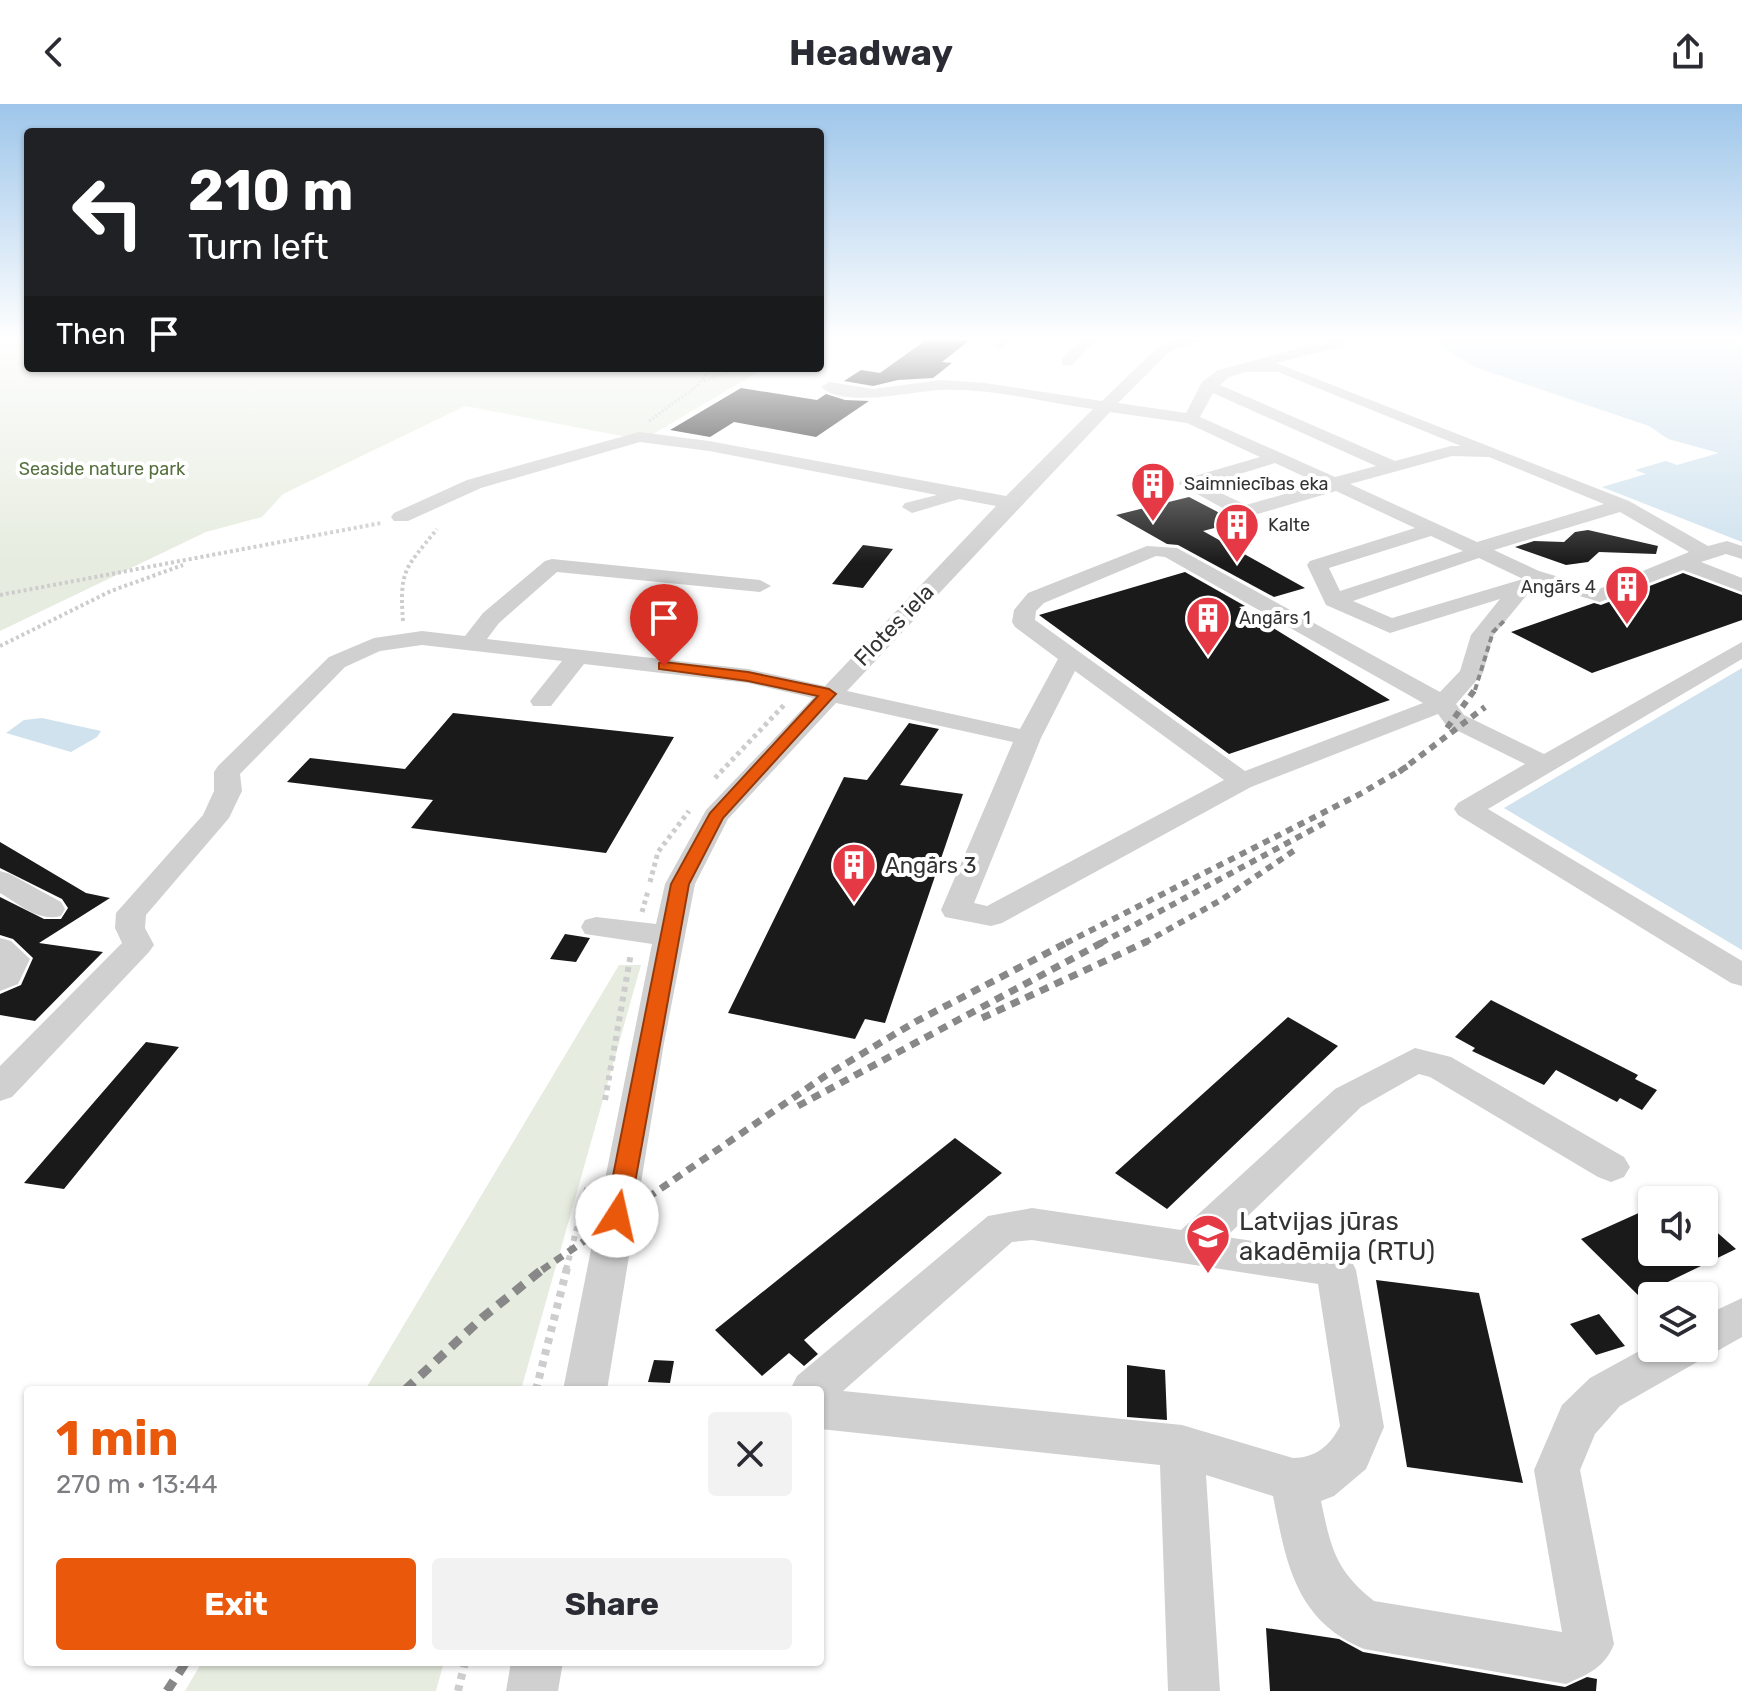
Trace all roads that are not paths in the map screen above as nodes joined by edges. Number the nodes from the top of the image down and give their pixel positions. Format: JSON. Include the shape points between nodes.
{"nodes":[{"id":1,"x":1098,"y":414,"type":"edge"},
{"id":2,"x":1156,"y":414,"type":"edge"},
{"id":3,"x":1193,"y":414,"type":"edge"},
{"id":4,"x":1274,"y":414,"type":"edge"},
{"id":5,"x":1396,"y":414,"type":"edge"},
{"id":6,"x":1191,"y":419,"type":"junction"},
{"id":7,"x":1492,"y":452,"type":"junction"},
{"id":8,"x":1277,"y":457,"type":"junction"},
{"id":9,"x":1392,"y":466,"type":"junction"},
{"id":10,"x":1336,"y":484,"type":"junction"},
{"id":11,"x":958,"y":492,"type":"junction"},
{"id":12,"x":1010,"y":503,"type":"junction"},
{"id":13,"x":1622,"y":505,"type":"junction"},
{"id":14,"x":912,"y":507,"type":"dead end"},
{"id":15,"x":401,"y":517,"type":"road end"},
{"id":16,"x":1433,"y":529,"type":"junction"},
{"id":17,"x":1476,"y":549,"type":"junction"},
{"id":18,"x":1705,"y":553,"type":"junction"},
{"id":19,"x":1742,"y":553,"type":"edge"},
{"id":20,"x":1682,"y":562,"type":"junction"},
{"id":21,"x":1527,"y":581,"type":"junction"},
{"id":22,"x":760,"y":586,"type":"dead end"},
{"id":23,"x":1742,"y":586,"type":"edge"},
{"id":24,"x":1334,"y":600,"type":"junction"},
{"id":25,"x":472,"y":642,"type":"junction"},
{"id":26,"x":1742,"y":649,"type":"edge"},
{"id":27,"x":579,"y":655,"type":"junction"},
{"id":28,"x":1071,"y":657,"type":"junction"},
{"id":29,"x":829,"y":694,"type":"junction"},
{"id":30,"x":542,"y":701,"type":"dead end"},
{"id":31,"x":1443,"y":704,"type":"junction"},
{"id":32,"x":1028,"y":738,"type":"junction"},
{"id":33,"x":1545,"y":764,"type":"junction"},
{"id":34,"x":1242,"y":781,"type":"junction"},
{"id":35,"x":0,"y":880,"type":"edge"},
{"id":36,"x":50,"y":909,"type":"dead end"},
{"id":37,"x":596,"y":927,"type":"dead end"},
{"id":38,"x":669,"y":936,"type":"junction"},
{"id":39,"x":0,"y":948,"type":"edge"},
{"id":40,"x":1742,"y":975,"type":"edge"},
{"id":41,"x":0,"y":980,"type":"edge"},
{"id":42,"x":0,"y":1088,"type":"edge"},
{"id":43,"x":1611,"y":1167,"type":"dead end"},
{"id":44,"x":1189,"y":1247,"type":"junction"},
{"id":45,"x":1742,"y":1316,"type":"edge"},
{"id":46,"x":1718,"y":1329,"type":"edge"},
{"id":47,"x":1659,"y":1362,"type":"edge"},
{"id":48,"x":586,"y":1386,"type":"edge"},
{"id":49,"x":817,"y":1386,"type":"edge"},
{"id":50,"x":824,"y":1409,"type":"edge"},
{"id":51,"x":1182,"y":1446,"type":"junction"},
{"id":52,"x":1293,"y":1480,"type":"junction"},
{"id":53,"x":536,"y":1666,"type":"edge"},
{"id":54,"x":532,"y":1691,"type":"edge"},
{"id":55,"x":1194,"y":1691,"type":"edge"}],
"edges":[{"from":1,"to":12,"type":"street","name":"Flotes iela"},
{"from":2,"to":6,"type":"street"},
{"from":3,"to":6,"type":"street"},
{"from":4,"to":9,"type":"street"},
{"from":5,"to":7,"type":"street"},
{"from":6,"to":8,"type":"street"},
{"from":7,"to":9,"type":"street","via":[[1451,451]]},
{"from":7,"to":13,"type":"street"},
{"from":8,"to":10,"type":"street"},
{"from":8,"to":10,"type":"street","via":[[1188,484],[1244,512]]},
{"from":9,"to":10,"type":"street"},
{"from":10,"to":16,"type":"street"},
{"from":11,"to":12,"type":"street"},
{"from":11,"to":14,"type":"street"},
{"from":11,"to":15,"type":"street","via":[[639,437],[474,484]]},
{"from":12,"to":29,"type":"street","name":"Flotes iela"},
{"from":13,"to":17,"type":"street"},
{"from":13,"to":18,"type":"street"},
{"from":16,"to":17,"type":"street"},
{"from":16,"to":24,"type":"street","via":[[1317,565]]},
{"from":17,"to":21,"type":"street"},
{"from":17,"to":24,"type":"street","via":[[1469,556]]},
{"from":18,"to":19,"type":"street","via":[[1727,547]]},
{"from":18,"to":20,"type":"street"},
{"from":20,"to":21,"type":"street","via":[[1600,596]]},
{"from":20,"to":23,"type":"street"},
{"from":21,"to":24,"type":"street","via":[[1390,626]]},
{"from":21,"to":31,"type":"street","via":[[1482,635],[1471,673]]},
{"from":22,"to":25,"type":"street","via":[[552,565],[491,618]]},
{"from":25,"to":27,"type":"street"},
{"from":25,"to":42,"type":"street","via":[[398,641],[374,645],[337,662],[227,772],[228,791],[215,818],[131,913],[130,928],[138,945]]},
{"from":26,"to":33,"type":"street"},
{"from":27,"to":29,"type":"street","via":[[748,676]]},
{"from":27,"to":30,"type":"street"},
{"from":28,"to":31,"type":"street","via":[[1023,622],[1036,598],[1154,550],[1170,552]]},
{"from":28,"to":32,"type":"street"},
{"from":28,"to":34,"type":"street"},
{"from":29,"to":32,"type":"street"},
{"from":29,"to":38,"type":"street","name":"Flotes iela","via":[[716,816],[680,884]]},
{"from":31,"to":33,"type":"street","via":[[1455,720]]},
{"from":31,"to":34,"type":"street"},
{"from":32,"to":34,"type":"street","via":[[956,910],[991,916]]},
{"from":33,"to":40,"type":"street","via":[[1468,809]]},
{"from":35,"to":36,"type":"street"},
{"from":37,"to":38,"type":"street"},
{"from":38,"to":48,"type":"street","name":"Flotes iela"},
{"from":39,"to":41,"type":"street","via":[[14,959]]},
{"from":43,"to":44,"type":"street","via":[[1439,1066],[1415,1061],[1348,1098]]},
{"from":44,"to":49,"type":"street","via":[[1032,1224],[1002,1227]]},
{"from":44,"to":52,"type":"street","via":[[1336,1270],[1362,1427],[1350,1454],[1318,1480]]},
{"from":45,"to":46,"type":"street"},
{"from":47,"to":52,"type":"street","via":[[1605,1392],[1578,1420],[1557,1470],[1589,1644],[1566,1658],[1364,1624],[1333,1600],[1310,1563]]},
{"from":50,"to":51,"type":"street"},
{"from":51,"to":52,"type":"street"},
{"from":51,"to":55,"type":"street"},
{"from":53,"to":54,"type":"street"}]}
